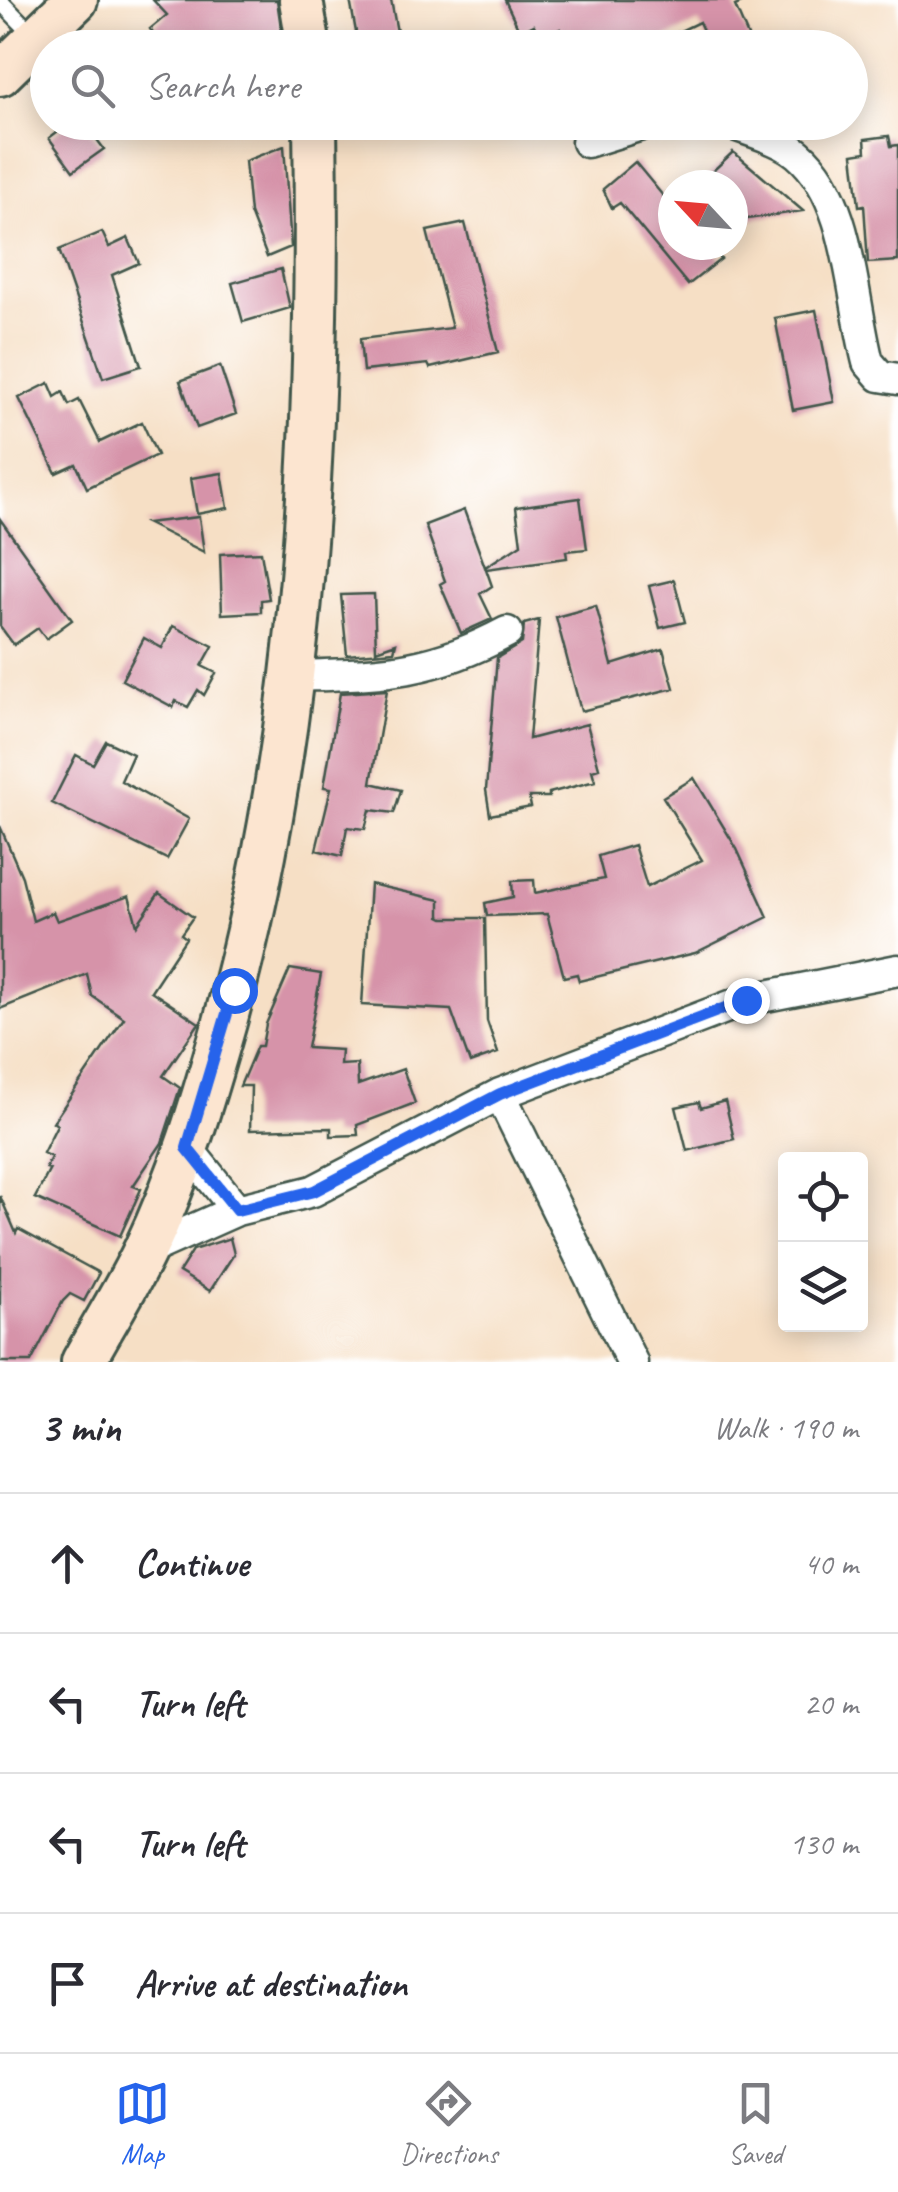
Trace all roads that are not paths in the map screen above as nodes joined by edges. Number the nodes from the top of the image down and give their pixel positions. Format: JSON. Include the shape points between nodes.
{"nodes":[{"id":1,"x":76,"y":0,"type":"edge"},
{"id":2,"x":301,"y":0,"type":"edge"},
{"id":3,"x":0,"y":2,"type":"edge"},
{"id":4,"x":44,"y":30,"type":"edge"},
{"id":5,"x":306,"y":30,"type":"edge"},
{"id":6,"x":30,"y":32,"type":"edge"},
{"id":7,"x":30,"y":44,"type":"edge"},
{"id":8,"x":0,"y":74,"type":"edge"},
{"id":9,"x":316,"y":140,"type":"edge"},
{"id":10,"x":593,"y":140,"type":"edge"},
{"id":11,"x":770,"y":140,"type":"edge"},
{"id":12,"x":587,"y":142,"type":"dead end"},
{"id":13,"x":898,"y":379,"type":"edge"},
{"id":14,"x":507,"y":632,"type":"dead end"},
{"id":15,"x":293,"y":676,"type":"junction"},
{"id":16,"x":898,"y":970,"type":"edge"},
{"id":17,"x":500,"y":1094,"type":"junction"},
{"id":18,"x":187,"y":1148,"type":"junction"},
{"id":19,"x":237,"y":1210,"type":"junction"},
{"id":20,"x":144,"y":1251,"type":"junction"},
{"id":21,"x":82,"y":1362,"type":"edge"},
{"id":22,"x":632,"y":1362,"type":"edge"}],
"edges":[{"from":1,"to":4,"type":"street"},
{"from":2,"to":5,"type":"street"},
{"from":3,"to":6,"type":"lane"},
{"from":7,"to":8,"type":"street"},
{"from":9,"to":15,"type":"street","via":[[317,276]]},
{"from":10,"to":12,"type":"street"},
{"from":11,"to":13,"type":"street","via":[[796,151],[826,185],[868,362],[880,376]]},
{"from":14,"to":15,"type":"street","via":[[459,658],[412,671]]},
{"from":15,"to":18,"type":"street","via":[[254,918]]},
{"from":16,"to":17,"type":"street","via":[[746,1000]]},
{"from":17,"to":19,"type":"street","via":[[314,1191]]},
{"from":17,"to":22,"type":"street"},
{"from":18,"to":19,"type":"street"},
{"from":18,"to":20,"type":"street"},
{"from":19,"to":20,"type":"street"},
{"from":20,"to":21,"type":"street"}]}
